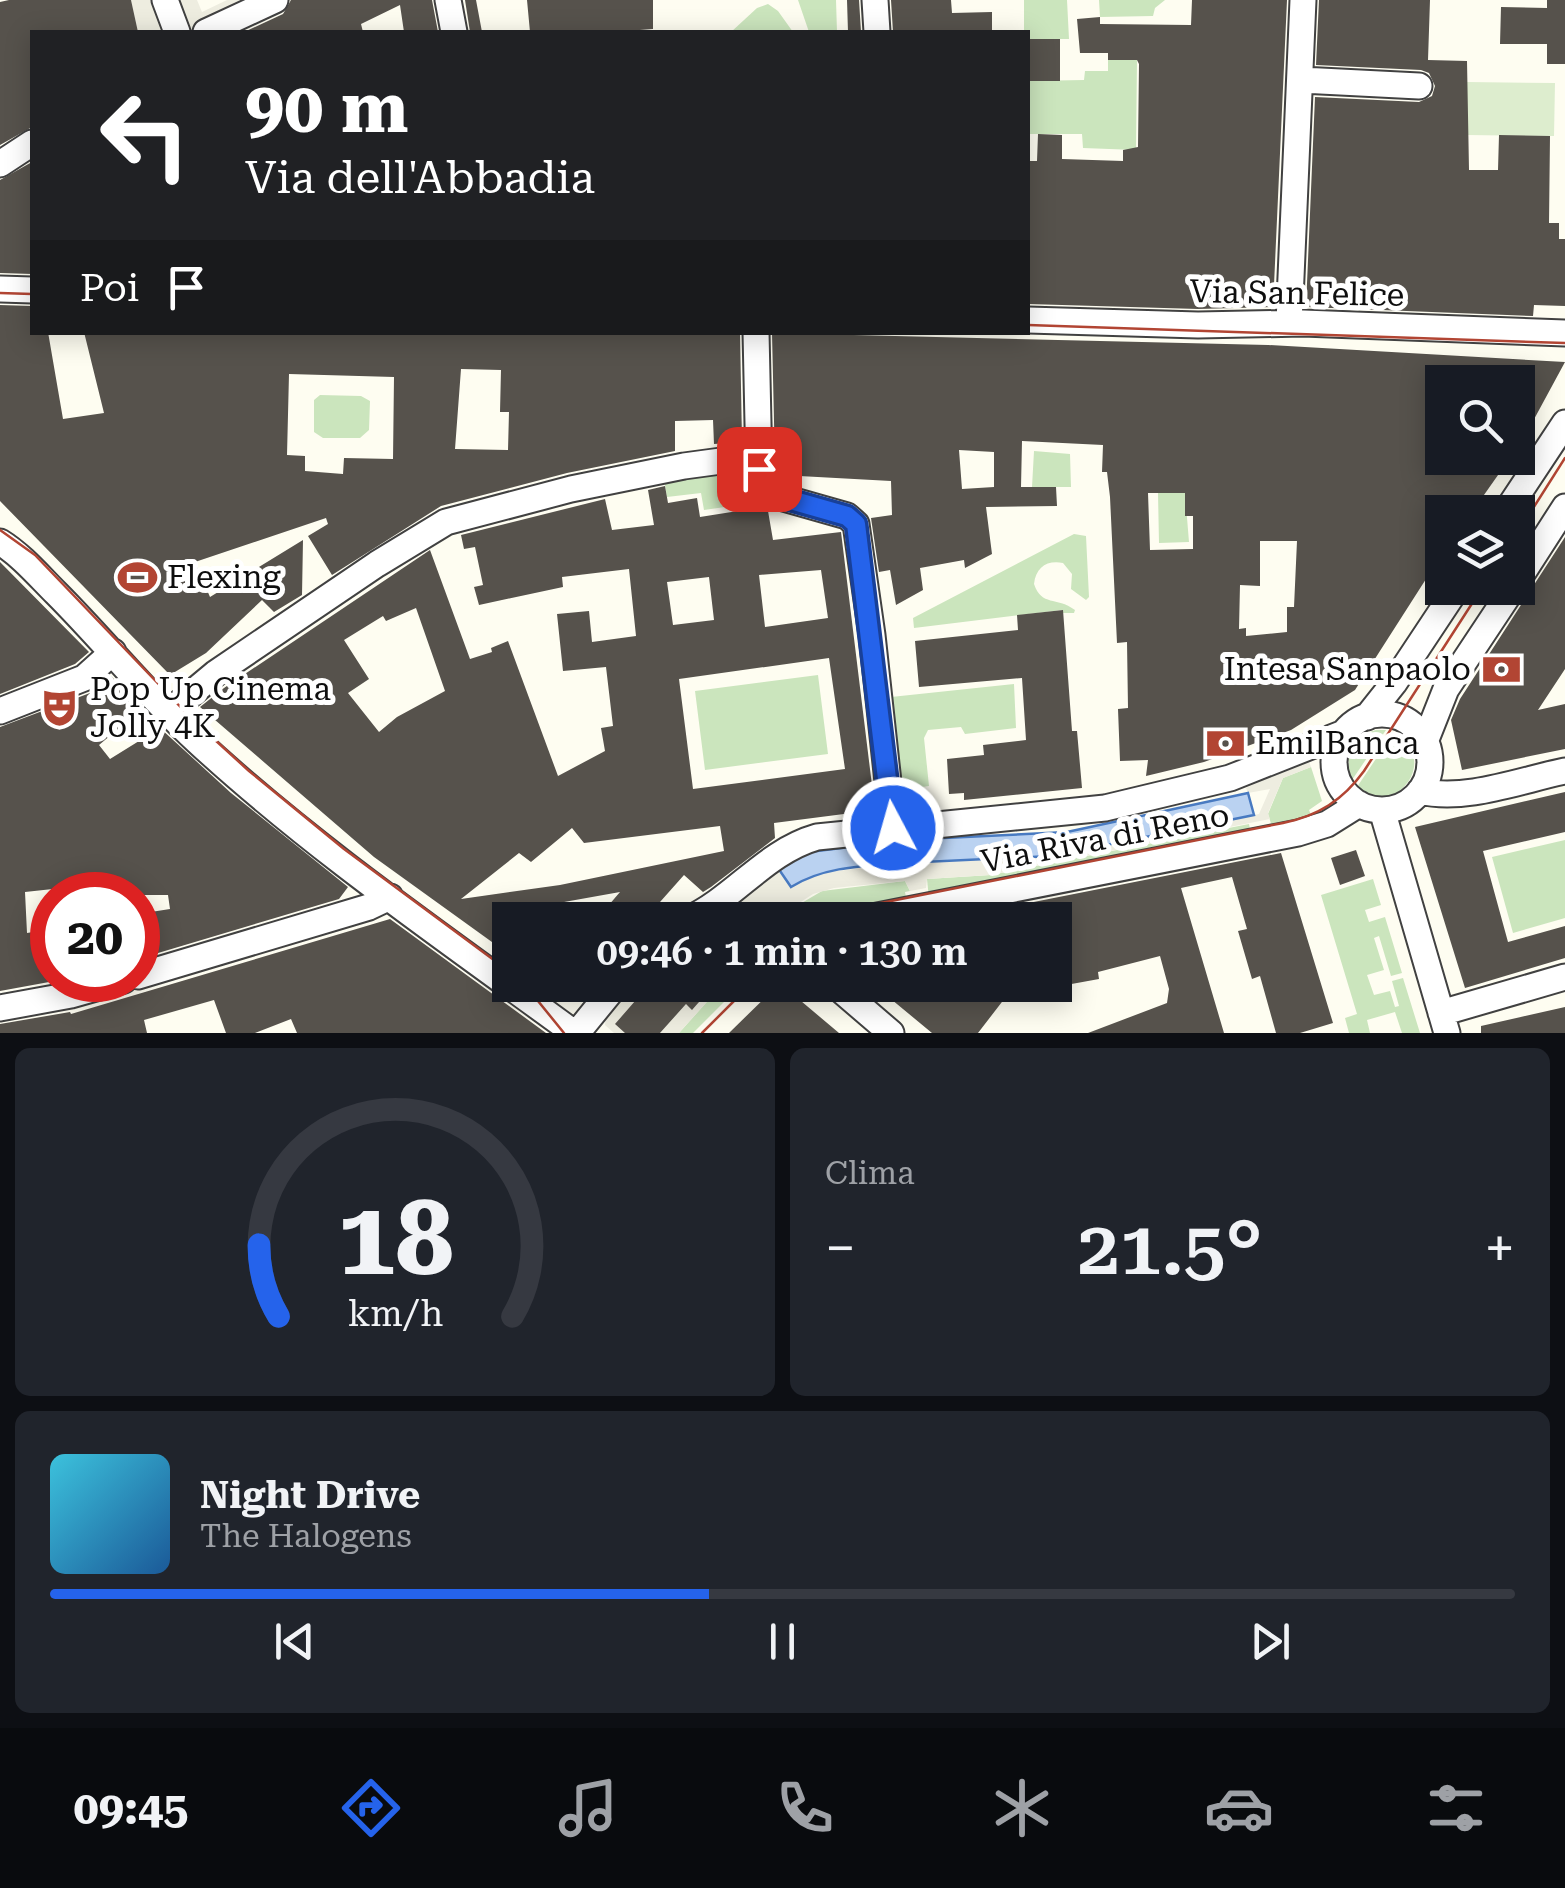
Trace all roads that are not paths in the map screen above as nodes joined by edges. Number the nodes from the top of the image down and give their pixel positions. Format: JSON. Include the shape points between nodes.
{"nodes":[{"id":1,"x":165,"y":0,"type":"edge"},
{"id":2,"x":275,"y":0,"type":"edge"},
{"id":3,"x":448,"y":0,"type":"edge"},
{"id":4,"x":875,"y":0,"type":"edge"},
{"id":5,"x":1303,"y":0,"type":"edge"},
{"id":6,"x":175,"y":29,"type":"edge"},
{"id":7,"x":210,"y":30,"type":"edge"},
{"id":8,"x":454,"y":30,"type":"edge"},
{"id":9,"x":878,"y":30,"type":"edge"},
{"id":10,"x":1301,"y":80,"type":"junction"},
{"id":11,"x":1419,"y":86,"type":"dead end"},
{"id":12,"x":30,"y":144,"type":"edge"},
{"id":13,"x":0,"y":164,"type":"edge"},
{"id":14,"x":0,"y":289,"type":"edge"},
{"id":15,"x":30,"y":290,"type":"edge"},
{"id":16,"x":1030,"y":320,"type":"edge"},
{"id":17,"x":1289,"y":324,"type":"junction"},
{"id":18,"x":1565,"y":332,"type":"edge"},
{"id":19,"x":756,"y":335,"type":"edge"},
{"id":20,"x":1565,"y":422,"type":"edge"},
{"id":21,"x":758,"y":456,"type":"junction"},
{"id":22,"x":1517,"y":495,"type":"edge"},
{"id":23,"x":1565,"y":507,"type":"edge"},
{"id":24,"x":0,"y":542,"type":"edge"},
{"id":25,"x":1535,"y":554,"type":"edge"},
{"id":26,"x":1446,"y":605,"type":"edge"},
{"id":27,"x":1502,"y":605,"type":"edge"},
{"id":28,"x":113,"y":652,"type":"junction"},
{"id":29,"x":0,"y":711,"type":"edge"},
{"id":30,"x":168,"y":714,"type":"junction"},
{"id":31,"x":1368,"y":717,"type":"junction"},
{"id":32,"x":1344,"y":733,"type":"junction"},
{"id":33,"x":1425,"y":742,"type":"junction"},
{"id":34,"x":1565,"y":771,"type":"edge"},
{"id":35,"x":1420,"y":791,"type":"junction"},
{"id":36,"x":1370,"y":807,"type":"junction"},
{"id":37,"x":893,"y":828,"type":"junction"},
{"id":38,"x":390,"y":897,"type":"junction"},
{"id":39,"x":720,"y":902,"type":"edge"},
{"id":40,"x":948,"y":902,"type":"edge"},
{"id":41,"x":160,"y":969,"type":"edge"},
{"id":42,"x":1565,"y":978,"type":"edge"},
{"id":43,"x":33,"y":1002,"type":"edge"},
{"id":44,"x":602,"y":1002,"type":"edge"},
{"id":45,"x":854,"y":1002,"type":"edge"},
{"id":46,"x":0,"y":1008,"type":"edge"},
{"id":47,"x":1444,"y":1023,"type":"edge"},
{"id":48,"x":576,"y":1033,"type":"edge"},
{"id":49,"x":891,"y":1033,"type":"edge"}],
"edges":[{"from":1,"to":6,"type":"street"},
{"from":2,"to":7,"type":"street"},
{"from":3,"to":8,"type":"street"},
{"from":4,"to":9,"type":"street"},
{"from":5,"to":10,"type":"street"},
{"from":10,"to":11,"type":"street"},
{"from":10,"to":17,"type":"street"},
{"from":12,"to":13,"type":"street"},
{"from":14,"to":15,"type":"street"},
{"from":16,"to":17,"type":"street","name":"Via San Felice"},
{"from":17,"to":18,"type":"street","name":"Via San Felice"},
{"from":19,"to":21,"type":"street"},
{"from":20,"to":22,"type":"street"},
{"from":21,"to":30,"type":"street","via":[[608,482],[446,522],[216,674]]},
{"from":21,"to":37,"type":"street","via":[[773,495],[856,524]]},
{"from":23,"to":25,"type":"street"},
{"from":24,"to":28,"type":"street"},
{"from":26,"to":31,"type":"street"},
{"from":27,"to":33,"type":"street","via":[[1446,689]]},
{"from":28,"to":29,"type":"street","via":[[84,678]]},
{"from":28,"to":30,"type":"street"},
{"from":30,"to":38,"type":"street","via":[[259,796]]},
{"from":31,"to":32,"type":"street"},
{"from":31,"to":33,"type":"street","via":[[1404,720]]},
{"from":32,"to":36,"type":"street","via":[[1336,776],[1345,794]]},
{"from":32,"to":37,"type":"street","name":"Via Riva di Reno","via":[[1230,778],[1105,808]]},
{"from":33,"to":35,"type":"street","via":[[1429,768]]},
{"from":34,"to":35,"type":"street","via":[[1454,793]]},
{"from":35,"to":36,"type":"street","via":[[1400,807]]},
{"from":36,"to":40,"type":"street","name":"Via Riva di Reno","via":[[1298,833]]},
{"from":36,"to":47,"type":"street"},
{"from":37,"to":39,"type":"street","name":"Via Riva di Reno","via":[[793,845]]},
{"from":38,"to":41,"type":"street"},
{"from":38,"to":48,"type":"street"},
{"from":42,"to":47,"type":"street"},
{"from":43,"to":46,"type":"street"},
{"from":44,"to":48,"type":"street"},
{"from":45,"to":49,"type":"street"}]}
